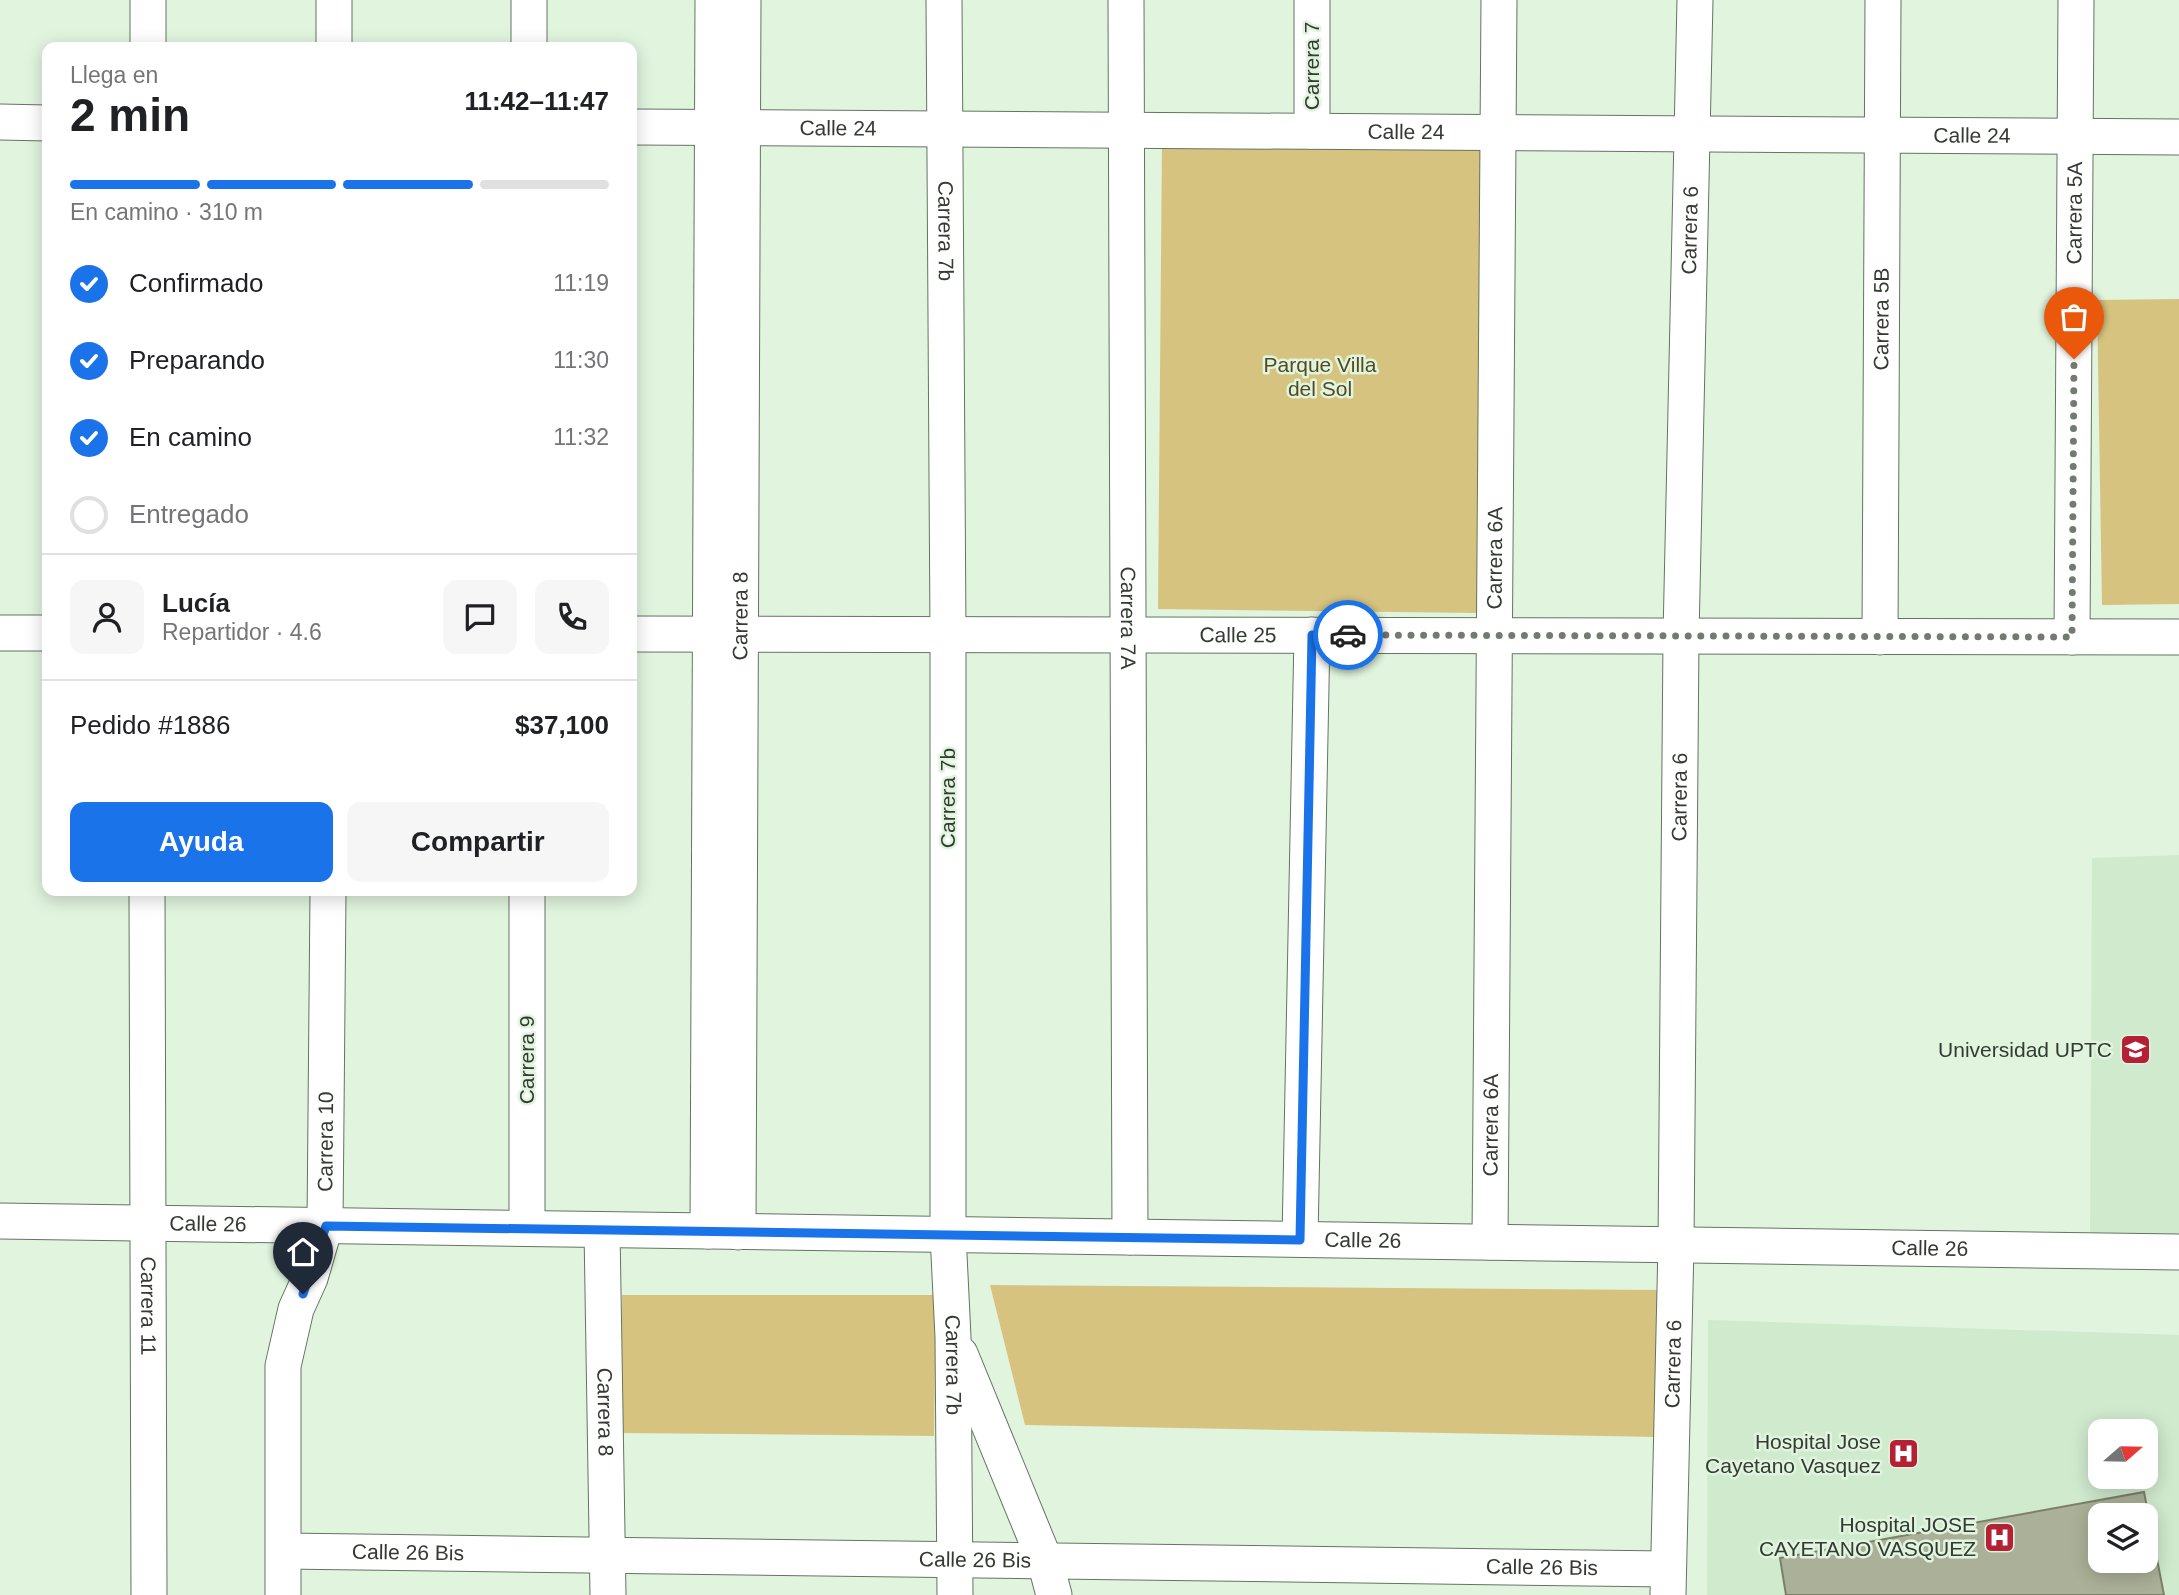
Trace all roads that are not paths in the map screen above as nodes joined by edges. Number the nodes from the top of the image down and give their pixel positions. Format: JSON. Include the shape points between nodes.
{"nodes":[{"id":1,"x":148,"y":0,"type":"edge"},
{"id":2,"x":334,"y":0,"type":"edge"},
{"id":3,"x":529,"y":0,"type":"edge"},
{"id":4,"x":713,"y":0,"type":"edge"},
{"id":5,"x":743,"y":0,"type":"edge"},
{"id":6,"x":944,"y":0,"type":"edge"},
{"id":7,"x":1125,"y":0,"type":"edge"},
{"id":8,"x":1312,"y":0,"type":"edge"},
{"id":9,"x":1499,"y":0,"type":"edge"},
{"id":10,"x":1695,"y":0,"type":"edge"},
{"id":11,"x":1884,"y":0,"type":"edge"},
{"id":12,"x":2076,"y":0,"type":"edge"},
{"id":13,"x":148,"y":42,"type":"edge"},
{"id":14,"x":334,"y":42,"type":"edge"},
{"id":15,"x":529,"y":42,"type":"edge"},
{"id":16,"x":0,"y":122,"type":"edge"},
{"id":17,"x":42,"y":123,"type":"edge"},
{"id":18,"x":637,"y":127,"type":"edge"},
{"id":19,"x":727,"y":127,"type":"junction"},
{"id":20,"x":945,"y":129,"type":"junction"},
{"id":21,"x":1126,"y":130,"type":"junction"},
{"id":22,"x":1312,"y":131,"type":"junction"},
{"id":23,"x":1498,"y":132,"type":"junction"},
{"id":24,"x":1691,"y":134,"type":"junction"},
{"id":25,"x":1883,"y":135,"type":"junction"},
{"id":26,"x":2075,"y":136,"type":"junction"},
{"id":27,"x":2179,"y":137,"type":"edge"},
{"id":28,"x":0,"y":633,"type":"edge"},
{"id":29,"x":42,"y":633,"type":"edge"},
{"id":30,"x":637,"y":634,"type":"edge"},
{"id":31,"x":725,"y":635,"type":"junction"},
{"id":32,"x":948,"y":635,"type":"junction"},
{"id":33,"x":1127,"y":635,"type":"junction"},
{"id":34,"x":1312,"y":635,"type":"junction"},
{"id":35,"x":1493,"y":636,"type":"junction"},
{"id":36,"x":1681,"y":636,"type":"junction"},
{"id":37,"x":1880,"y":637,"type":"junction"},
{"id":38,"x":2072,"y":637,"type":"junction"},
{"id":39,"x":2179,"y":637,"type":"edge"},
{"id":40,"x":147,"y":896,"type":"edge"},
{"id":41,"x":328,"y":896,"type":"edge"},
{"id":42,"x":527,"y":896,"type":"edge"},
{"id":43,"x":0,"y":1221,"type":"edge"},
{"id":44,"x":148,"y":1224,"type":"junction"},
{"id":45,"x":326,"y":1226,"type":"junction"},
{"id":46,"x":527,"y":1228,"type":"junction"},
{"id":47,"x":603,"y":1230,"type":"junction"},
{"id":48,"x":723,"y":1231,"type":"junction"},
{"id":49,"x":948,"y":1234,"type":"junction"},
{"id":50,"x":1130,"y":1237,"type":"junction"},
{"id":51,"x":1300,"y":1240,"type":"junction"},
{"id":52,"x":1490,"y":1242,"type":"junction"},
{"id":53,"x":1676,"y":1245,"type":"junction"},
{"id":54,"x":2179,"y":1252,"type":"edge"},
{"id":55,"x":953,"y":1337,"type":"junction"},
{"id":56,"x":284,"y":1551,"type":"junction"},
{"id":57,"x":608,"y":1556,"type":"junction"},
{"id":58,"x":954,"y":1560,"type":"junction"},
{"id":59,"x":1045,"y":1561,"type":"junction"},
{"id":60,"x":1668,"y":1582,"type":"edge"},
{"id":61,"x":149,"y":1595,"type":"edge"},
{"id":62,"x":283,"y":1595,"type":"edge"},
{"id":63,"x":608,"y":1595,"type":"edge"},
{"id":64,"x":954,"y":1595,"type":"edge"},
{"id":65,"x":1054,"y":1595,"type":"edge"}],
"edges":[{"from":1,"to":13,"type":"street"},
{"from":2,"to":14,"type":"street"},
{"from":3,"to":15,"type":"street"},
{"from":4,"to":19,"type":"street"},
{"from":5,"to":19,"type":"street","name":"Carrera 8"},
{"from":6,"to":20,"type":"street","name":"Carrera 7b"},
{"from":7,"to":21,"type":"street","name":"Carrera 7A"},
{"from":8,"to":22,"type":"street","name":"Carrera 7"},
{"from":9,"to":23,"type":"street","name":"Carrera 6A"},
{"from":10,"to":24,"type":"street","name":"Carrera 6"},
{"from":11,"to":25,"type":"street","name":"Carrera 5B"},
{"from":12,"to":26,"type":"street","name":"Carrera 5A"},
{"from":16,"to":17,"type":"street"},
{"from":18,"to":19,"type":"street","name":"Calle 24"},
{"from":19,"to":20,"type":"street","name":"Calle 24"},
{"from":19,"to":31,"type":"street","name":"Carrera 8"},
{"from":20,"to":21,"type":"street","name":"Calle 24"},
{"from":20,"to":32,"type":"street","name":"Carrera 7b"},
{"from":21,"to":22,"type":"street","name":"Calle 24"},
{"from":21,"to":33,"type":"street","name":"Carrera 7A"},
{"from":22,"to":23,"type":"street","name":"Calle 24"},
{"from":23,"to":24,"type":"street","name":"Calle 24"},
{"from":23,"to":35,"type":"street","name":"Carrera 6A"},
{"from":24,"to":25,"type":"street","name":"Calle 24"},
{"from":24,"to":36,"type":"street","name":"Carrera 6"},
{"from":25,"to":26,"type":"street","name":"Calle 24"},
{"from":25,"to":37,"type":"street","name":"Carrera 5B"},
{"from":26,"to":27,"type":"street","name":"Calle 24"},
{"from":26,"to":38,"type":"street","name":"Carrera 5A"},
{"from":28,"to":29,"type":"street"},
{"from":30,"to":31,"type":"street","name":"Calle 25"},
{"from":31,"to":32,"type":"street","name":"Calle 25"},
{"from":31,"to":48,"type":"street","name":"Carrera 8"},
{"from":32,"to":33,"type":"street","name":"Calle 25"},
{"from":32,"to":49,"type":"street","name":"Carrera 7b"},
{"from":33,"to":34,"type":"street","name":"Calle 25"},
{"from":33,"to":50,"type":"street","name":"Carrera 7A"},
{"from":34,"to":35,"type":"street","name":"Calle 25"},
{"from":34,"to":51,"type":"street"},
{"from":35,"to":36,"type":"street","name":"Calle 25"},
{"from":35,"to":52,"type":"street","name":"Carrera 6A"},
{"from":36,"to":37,"type":"street","name":"Calle 25"},
{"from":36,"to":53,"type":"street","name":"Carrera 6"},
{"from":37,"to":38,"type":"street","name":"Calle 25"},
{"from":38,"to":39,"type":"street","name":"Calle 25"},
{"from":40,"to":44,"type":"street","name":"Carrera 11"},
{"from":41,"to":45,"type":"street","name":"Carrera 10"},
{"from":42,"to":46,"type":"street","name":"Carrera 9"},
{"from":43,"to":44,"type":"street","name":"Calle 26"},
{"from":44,"to":45,"type":"street","name":"Calle 26"},
{"from":44,"to":61,"type":"street","name":"Carrera 11"},
{"from":45,"to":46,"type":"street","name":"Calle 26"},
{"from":45,"to":56,"type":"street","name":"Carrera 10","via":[[296,1309],[283,1366]]},
{"from":46,"to":47,"type":"street","name":"Calle 26"},
{"from":47,"to":48,"type":"street","name":"Calle 26"},
{"from":47,"to":57,"type":"street","name":"Carrera 8"},
{"from":48,"to":49,"type":"street","name":"Calle 26"},
{"from":49,"to":50,"type":"street","name":"Calle 26"},
{"from":49,"to":55,"type":"street","name":"Carrera 7b"},
{"from":50,"to":51,"type":"street","name":"Calle 26"},
{"from":51,"to":52,"type":"street","name":"Calle 26"},
{"from":52,"to":53,"type":"street","name":"Calle 26"},
{"from":53,"to":54,"type":"street","name":"Calle 26"},
{"from":53,"to":60,"type":"street","name":"Carrera 6"},
{"from":55,"to":58,"type":"street","name":"Carrera 7b"},
{"from":55,"to":59,"type":"street"},
{"from":56,"to":57,"type":"street","name":"Calle 26 Bis"},
{"from":56,"to":62,"type":"street","name":"Carrera 10"},
{"from":57,"to":58,"type":"street","name":"Calle 26 Bis"},
{"from":57,"to":63,"type":"street","name":"Carrera 8"},
{"from":58,"to":59,"type":"street","name":"Calle 26 Bis"},
{"from":58,"to":64,"type":"street","name":"Carrera 7b"},
{"from":59,"to":60,"type":"street","name":"Calle 26 Bis"},
{"from":59,"to":65,"type":"street"}]}
